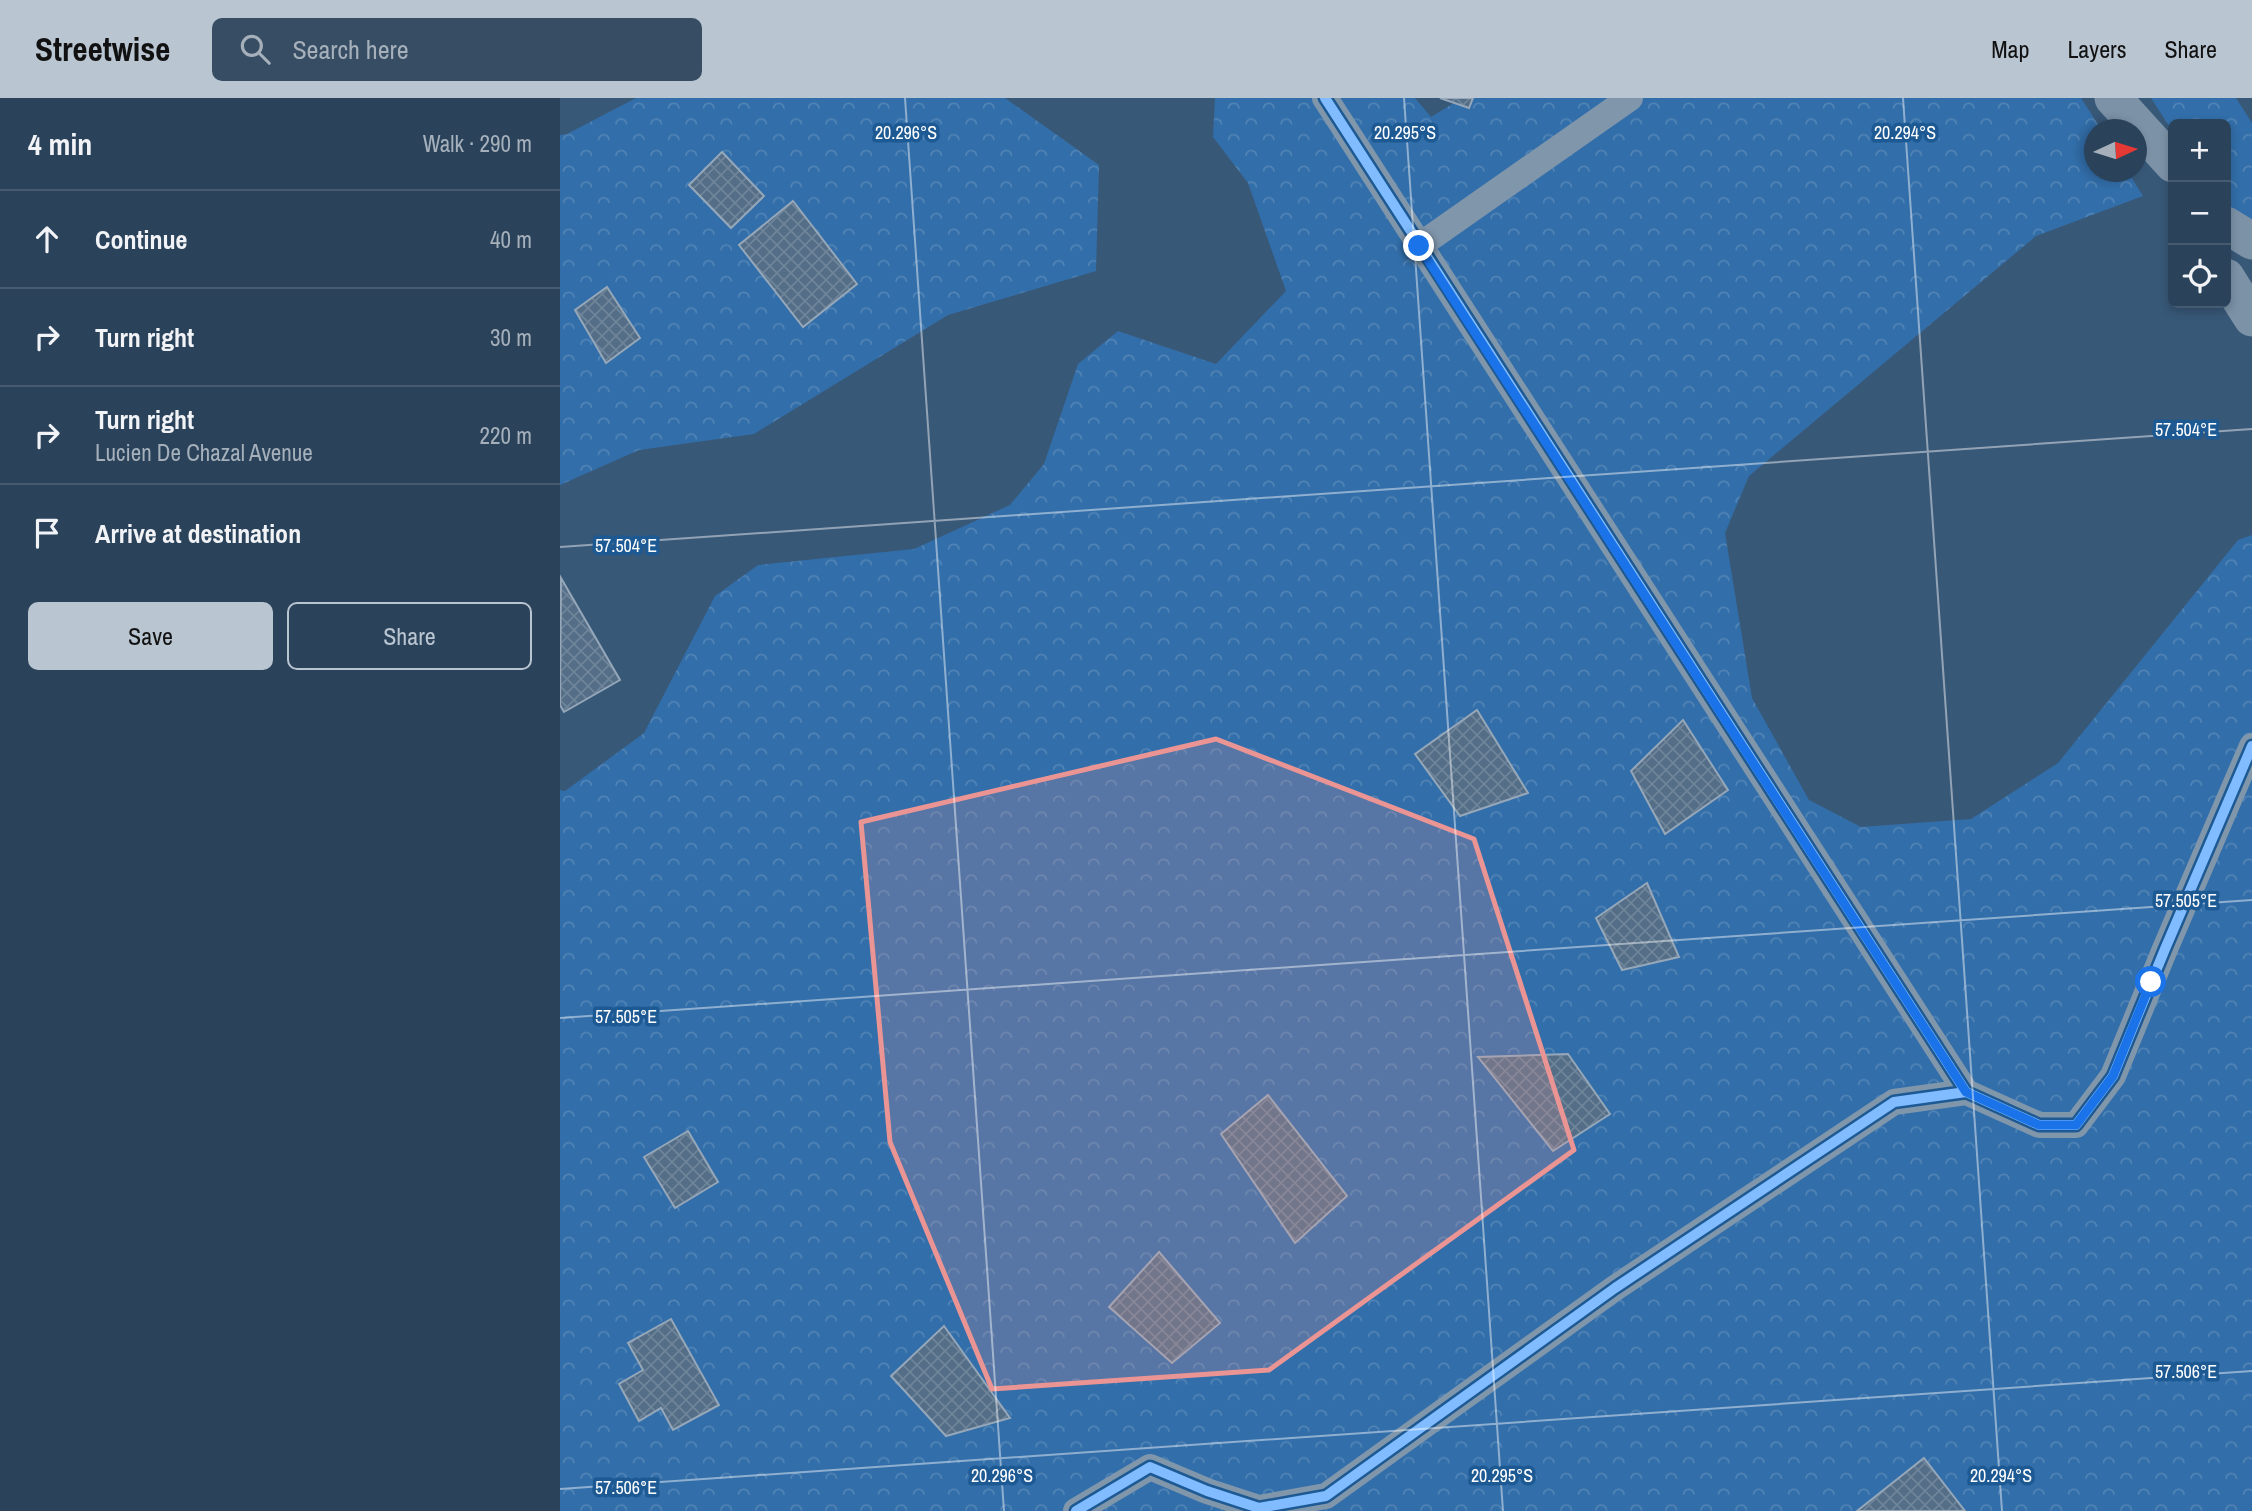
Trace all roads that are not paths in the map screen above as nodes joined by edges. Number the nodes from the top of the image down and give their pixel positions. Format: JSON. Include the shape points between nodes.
{"nodes":[{"id":1,"x":1325,"y":98,"type":"edge"},
{"id":2,"x":1630,"y":98,"type":"edge"},
{"id":3,"x":2112,"y":98,"type":"edge"},
{"id":4,"x":2125,"y":119,"type":"edge"},
{"id":5,"x":2147,"y":153,"type":"edge"},
{"id":6,"x":2168,"y":159,"type":"edge"},
{"id":7,"x":2168,"y":187,"type":"edge"},
{"id":8,"x":2231,"y":228,"type":"edge"},
{"id":9,"x":2252,"y":241,"type":"edge"},
{"id":10,"x":1419,"y":246,"type":"junction"},
{"id":11,"x":2231,"y":285,"type":"edge"},
{"id":12,"x":2252,"y":318,"type":"edge"},
{"id":13,"x":2252,"y":746,"type":"edge"},
{"id":14,"x":1966,"y":1092,"type":"junction"},
{"id":15,"x":1076,"y":1511,"type":"edge"}],
"edges":[{"from":1,"to":10,"type":"street"},
{"from":2,"to":10,"type":"street"},
{"from":3,"to":4,"type":"main road"},
{"from":3,"to":6,"type":"main road"},
{"from":5,"to":7,"type":"main road"},
{"from":8,"to":9,"type":"main road"},
{"from":10,"to":14,"type":"street"},
{"from":11,"to":12,"type":"main road"},
{"from":13,"to":14,"type":"street","via":[[2113,1076],[2076,1125],[2039,1125]]},
{"from":14,"to":15,"type":"street","via":[[1894,1102],[1615,1288],[1326,1496],[1259,1508],[1150,1467]]}]}
